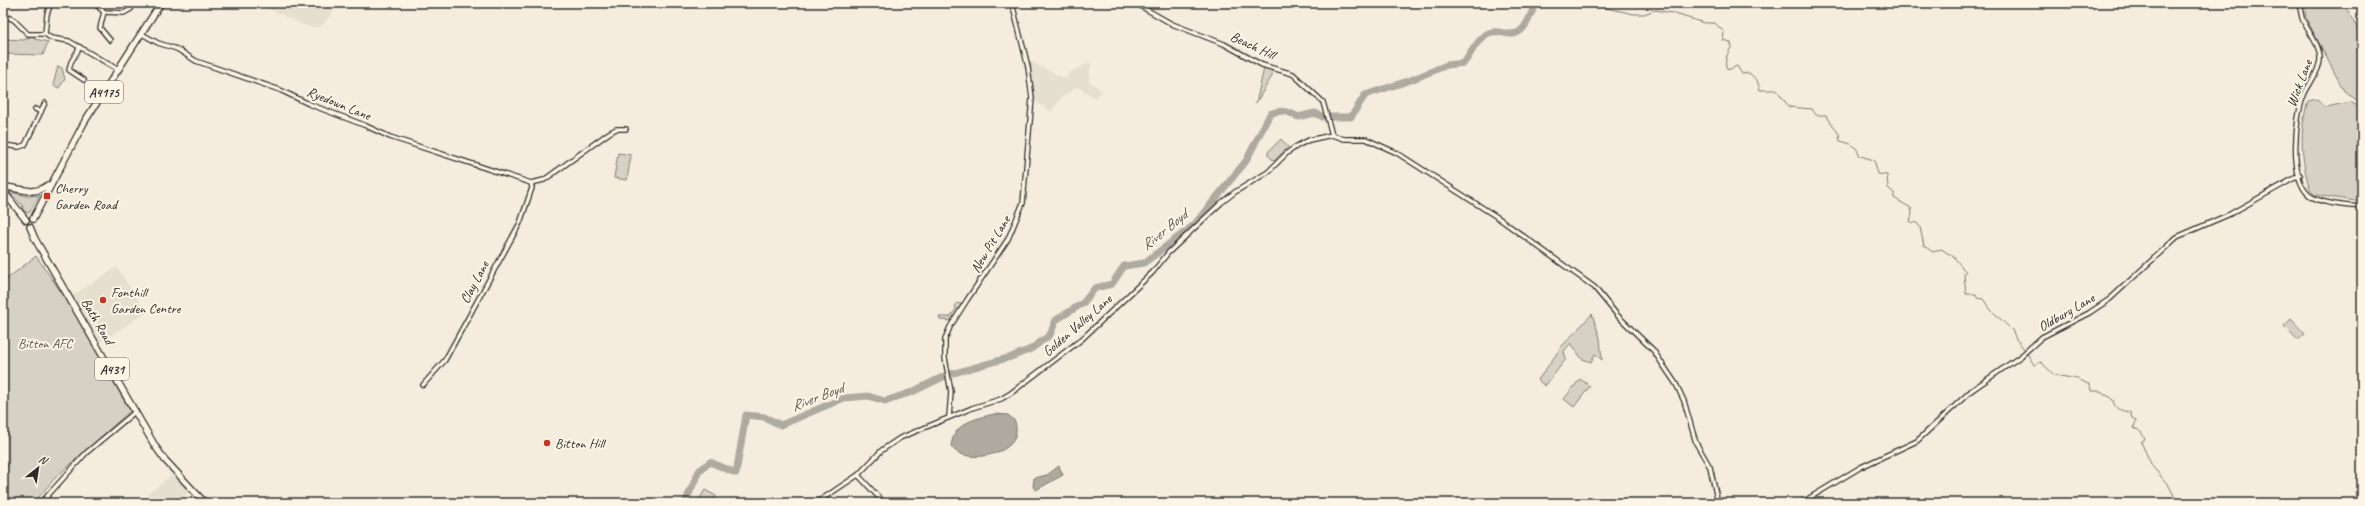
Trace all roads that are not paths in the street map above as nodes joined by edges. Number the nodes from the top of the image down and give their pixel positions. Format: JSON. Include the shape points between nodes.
{"nodes":[{"id":1,"x":51,"y":3,"type":"edge"},
{"id":2,"x":94,"y":3,"type":"edge"},
{"id":3,"x":134,"y":3,"type":"edge"},
{"id":4,"x":161,"y":3,"type":"edge"},
{"id":5,"x":1012,"y":3,"type":"edge"},
{"id":6,"x":1135,"y":3,"type":"edge"},
{"id":7,"x":2299,"y":3,"type":"edge"},
{"id":8,"x":104,"y":12,"type":"junction"},
{"id":9,"x":3,"y":15,"type":"edge"},
{"id":10,"x":111,"y":33,"type":"dead end"},
{"id":11,"x":45,"y":34,"type":"junction"},
{"id":12,"x":142,"y":34,"type":"junction"},
{"id":13,"x":80,"y":47,"type":"junction"},
{"id":14,"x":5,"y":63,"type":"dead end"},
{"id":15,"x":119,"y":70,"type":"junction"},
{"id":16,"x":84,"y":80,"type":"dead end"},
{"id":17,"x":3,"y":88,"type":"edge"},
{"id":18,"x":45,"y":103,"type":"dead end"},
{"id":19,"x":35,"y":109,"type":"dead end"},
{"id":20,"x":41,"y":112,"type":"junction"},
{"id":21,"x":626,"y":129,"type":"dead end"},
{"id":22,"x":1332,"y":135,"type":"junction"},
{"id":23,"x":3,"y":145,"type":"edge"},
{"id":24,"x":2300,"y":175,"type":"junction"},
{"id":25,"x":50,"y":183,"type":"junction"},
{"id":26,"x":531,"y":183,"type":"junction"},
{"id":27,"x":3,"y":187,"type":"edge"},
{"id":28,"x":3,"y":190,"type":"edge"},
{"id":29,"x":2362,"y":206,"type":"edge"},
{"id":30,"x":33,"y":219,"type":"junction"},
{"id":31,"x":26,"y":220,"type":"junction"},
{"id":32,"x":30,"y":227,"type":"junction"},
{"id":33,"x":424,"y":385,"type":"dead end"},
{"id":34,"x":136,"y":412,"type":"junction"},
{"id":35,"x":949,"y":417,"type":"junction"},
{"id":36,"x":858,"y":476,"type":"junction"},
{"id":37,"x":41,"y":503,"type":"edge"},
{"id":38,"x":205,"y":503,"type":"edge"},
{"id":39,"x":816,"y":503,"type":"edge"},
{"id":40,"x":884,"y":503,"type":"edge"},
{"id":41,"x":1718,"y":503,"type":"edge"},
{"id":42,"x":1801,"y":503,"type":"edge"}],
"edges":[{"from":1,"to":11,"type":"street","via":[[45,20]]},
{"from":2,"to":8,"type":"street"},
{"from":3,"to":8,"type":"street","via":[[129,11]]},
{"from":4,"to":12,"type":"main road","number":"A4175"},
{"from":5,"to":35,"type":"street","name":"New Pit Lane","via":[[1028,67],[1032,98],[1023,203],[1008,239],[950,327],[944,346],[950,379]]},
{"from":6,"to":22,"type":"street","name":"Beach Hill","via":[[1172,24],[1224,44],[1262,64],[1293,74],[1323,102]]},
{"from":7,"to":24,"type":"street","name":"Wick Lane","via":[[2302,18],[2319,51],[2320,59],[2303,96],[2298,115],[2296,147]]},
{"from":8,"to":10,"type":"street","via":[[99,26],[109,38]]},
{"from":9,"to":11,"type":"street","via":[[14,20],[28,34]]},
{"from":11,"to":13,"type":"street","via":[[51,38],[70,41]]},
{"from":12,"to":15,"type":"main road","number":"A4175"},
{"from":12,"to":26,"type":"street","name":"Ryedown Lane","via":[[177,49],[196,61],[280,90],[390,137]]},
{"from":13,"to":15,"type":"street"},
{"from":13,"to":16,"type":"street","via":[[69,70]]},
{"from":14,"to":17,"type":"street"},
{"from":15,"to":25,"type":"main road","number":"A4175","via":[[85,121]]},
{"from":18,"to":20,"type":"street"},
{"from":19,"to":20,"type":"street"},
{"from":20,"to":23,"type":"street","via":[[25,145]]},
{"from":21,"to":26,"type":"street","via":[[609,133],[544,180]]},
{"from":22,"to":35,"type":"street","name":"Golden Valley Lane","via":[[1309,140],[1297,146],[1268,172],[1221,203],[1082,339],[1011,393]]},
{"from":22,"to":41,"type":"street","via":[[1344,139],[1366,140],[1397,153],[1497,217],[1594,287],[1618,316],[1653,350],[1676,384],[1684,401],[1696,443],[1710,467]]},
{"from":24,"to":29,"type":"street","via":[[2305,191],[2314,198]]},
{"from":24,"to":42,"type":"street","name":"Oldbury Lane","via":[[2230,214],[2177,237],[2104,303],[2083,317],[2046,334],[2021,356],[1972,390],[1917,441],[1861,466]]},
{"from":25,"to":27,"type":"main road","via":[[40,190],[29,191]]},
{"from":25,"to":30,"type":"main road","number":"A4175"},
{"from":26,"to":33,"type":"street","name":"Clay Lane","via":[[532,188],[520,223],[446,360]]},
{"from":28,"to":31,"type":"main road","number":"A431"},
{"from":30,"to":31,"type":"main road"},
{"from":30,"to":32,"type":"main road","via":[[34,223]]},
{"from":31,"to":32,"type":"main road","number":"A431","via":[[26,225]]},
{"from":32,"to":34,"type":"main road","name":"Bath Road","number":"A431"},
{"from":34,"to":37,"type":"street","via":[[86,453]]},
{"from":34,"to":38,"type":"main road","name":"Bath Road","number":"A431","via":[[165,460]]},
{"from":35,"to":36,"type":"street","name":"Golden Valley Lane","via":[[888,445]]},
{"from":36,"to":39,"type":"street","name":"Golden Valley Lane"},
{"from":36,"to":40,"type":"street"}]}
